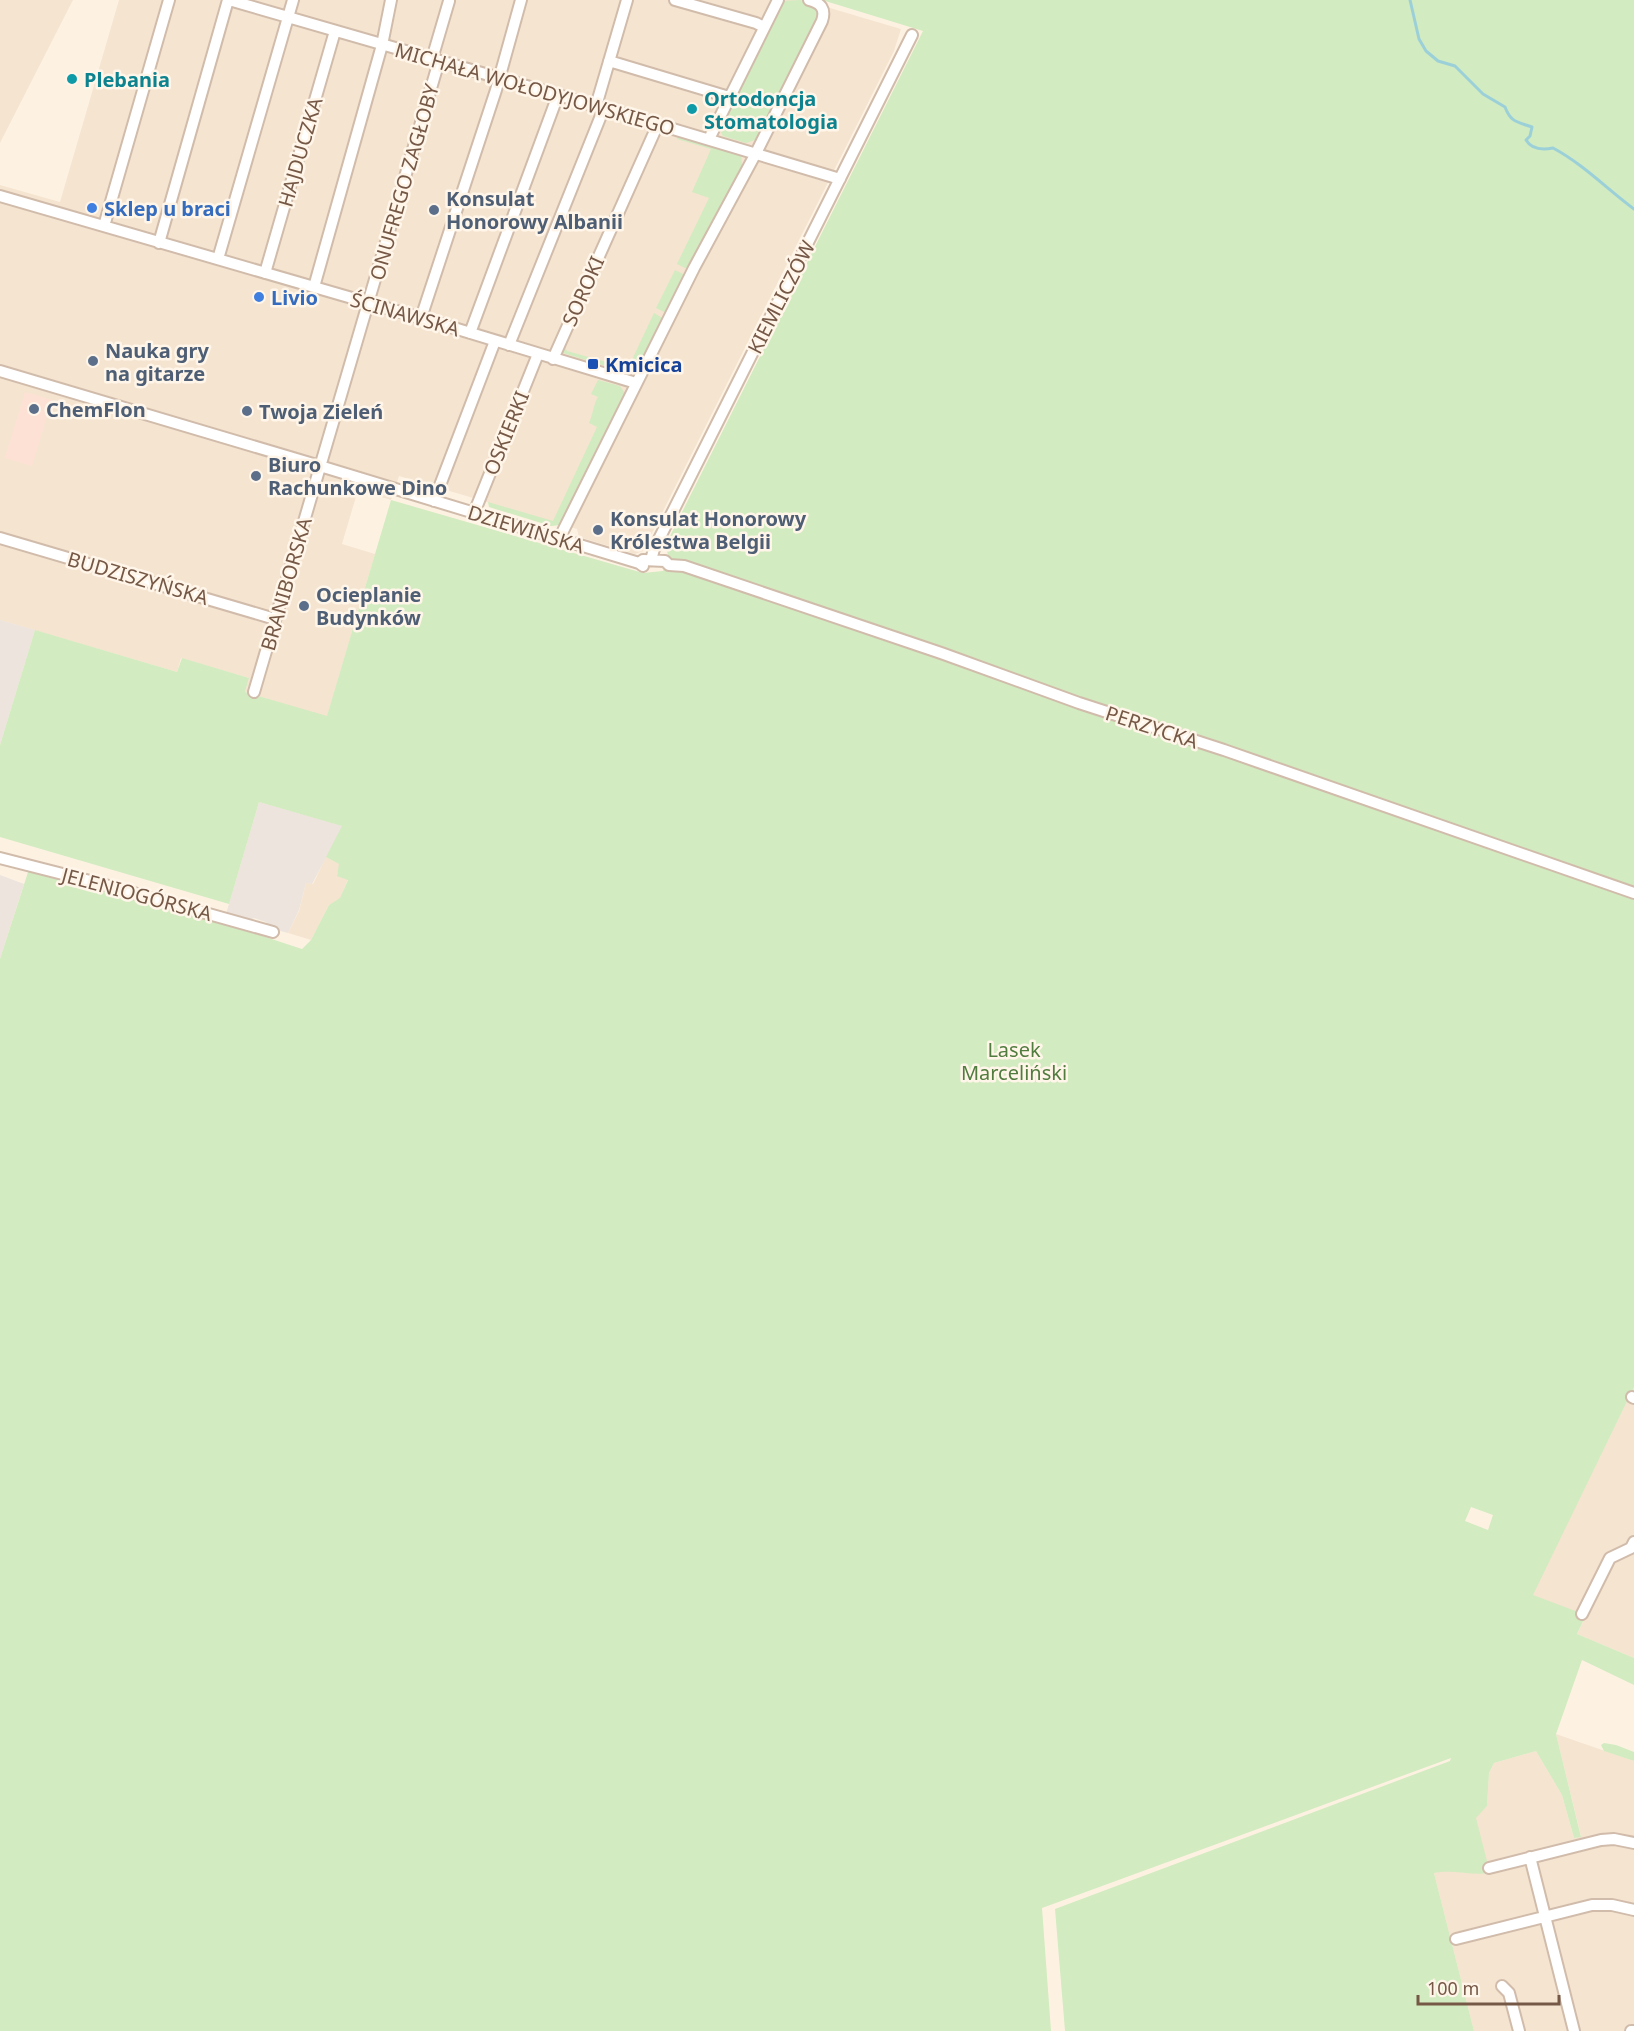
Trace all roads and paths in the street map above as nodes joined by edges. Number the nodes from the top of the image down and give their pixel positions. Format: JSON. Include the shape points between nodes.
{"nodes":[{"id":1,"x":169,"y":0,"type":"edge"},
{"id":2,"x":229,"y":0,"type":"edge"},
{"id":3,"x":293,"y":0,"type":"edge"},
{"id":4,"x":391,"y":0,"type":"edge"},
{"id":5,"x":521,"y":0,"type":"edge"},
{"id":6,"x":627,"y":0,"type":"edge"},
{"id":7,"x":675,"y":0,"type":"edge"},
{"id":8,"x":778,"y":0,"type":"edge"},
{"id":9,"x":809,"y":0,"type":"edge"},
{"id":10,"x":449,"y":1,"type":"edge"},
{"id":11,"x":288,"y":17,"type":"junction"},
{"id":12,"x":764,"y":27,"type":"junction"},
{"id":13,"x":335,"y":31,"type":"junction"},
{"id":14,"x":912,"y":35,"type":"dead end"},
{"id":15,"x":382,"y":45,"type":"junction"},
{"id":16,"x":435,"y":60,"type":"junction"},
{"id":17,"x":609,"y":62,"type":"junction"},
{"id":18,"x":499,"y":78,"type":"junction"},
{"id":19,"x":558,"y":94,"type":"junction"},
{"id":20,"x":729,"y":98,"type":"junction"},
{"id":21,"x":600,"y":107,"type":"junction"},
{"id":22,"x":658,"y":124,"type":"junction"},
{"id":23,"x":709,"y":139,"type":"junction"},
{"id":24,"x":756,"y":153,"type":"junction"},
{"id":25,"x":840,"y":179,"type":"junction"},
{"id":26,"x":0,"y":196,"type":"edge"},
{"id":27,"x":104,"y":226,"type":"junction"},
{"id":28,"x":159,"y":243,"type":"junction"},
{"id":29,"x":218,"y":259,"type":"junction"},
{"id":30,"x":265,"y":273,"type":"junction"},
{"id":31,"x":314,"y":287,"type":"junction"},
{"id":32,"x":369,"y":303,"type":"junction"},
{"id":33,"x":421,"y":318,"type":"junction"},
{"id":34,"x":470,"y":333,"type":"junction"},
{"id":35,"x":495,"y":341,"type":"junction"},
{"id":36,"x":508,"y":345,"type":"junction"},
{"id":37,"x":538,"y":354,"type":"junction"},
{"id":38,"x":553,"y":359,"type":"junction"},
{"id":39,"x":0,"y":371,"type":"edge"},
{"id":40,"x":636,"y":383,"type":"junction"},
{"id":41,"x":320,"y":466,"type":"junction"},
{"id":42,"x":434,"y":501,"type":"junction"},
{"id":43,"x":474,"y":513,"type":"junction"},
{"id":44,"x":0,"y":538,"type":"edge"},
{"id":45,"x":559,"y":539,"type":"junction"},
{"id":46,"x":651,"y":560,"type":"junction"},
{"id":47,"x":639,"y":563,"type":"junction"},
{"id":48,"x":669,"y":565,"type":"junction"},
{"id":49,"x":275,"y":619,"type":"junction"},
{"id":50,"x":254,"y":692,"type":"dead end"},
{"id":51,"x":0,"y":858,"type":"edge"},
{"id":52,"x":1634,"y":893,"type":"edge"},
{"id":53,"x":273,"y":932,"type":"dead end"},
{"id":54,"x":1633,"y":1547,"type":"edge"},
{"id":55,"x":1582,"y":1614,"type":"dead end"},
{"id":56,"x":1634,"y":1843,"type":"edge"},
{"id":57,"x":1530,"y":1857,"type":"junction"},
{"id":58,"x":1489,"y":1868,"type":"dead end"},
{"id":59,"x":1634,"y":1910,"type":"edge"},
{"id":60,"x":1545,"y":1917,"type":"junction"},
{"id":61,"x":1456,"y":1940,"type":"dead end"},
{"id":62,"x":1502,"y":1986,"type":"dead end"},
{"id":63,"x":1519,"y":2031,"type":"edge"},
{"id":64,"x":1574,"y":2031,"type":"edge"}],
"edges":[{"from":1,"to":27,"type":"street"},
{"from":2,"to":11,"type":"street","name":"MICHAŁA WOŁODYJOWSKIEGO"},
{"from":2,"to":28,"type":"street"},
{"from":3,"to":11,"type":"street"},
{"from":4,"to":15,"type":"street"},
{"from":5,"to":18,"type":"street"},
{"from":6,"to":17,"type":"street"},
{"from":7,"to":12,"type":"street"},
{"from":8,"to":12,"type":"street"},
{"from":9,"to":24,"type":"street","via":[[818,2],[824,12],[822,21]]},
{"from":10,"to":16,"type":"street","name":"ONUFREGO ZAGŁOBY"},
{"from":11,"to":13,"type":"street","name":"MICHAŁA WOŁODYJOWSKIEGO"},
{"from":11,"to":29,"type":"street"},
{"from":12,"to":20,"type":"street"},
{"from":13,"to":15,"type":"street","name":"MICHAŁA WOŁODYJOWSKIEGO"},
{"from":13,"to":30,"type":"street","name":"HAJDUCZKA"},
{"from":14,"to":25,"type":"street","name":"KIEMLICZÓW"},
{"from":15,"to":16,"type":"street","name":"MICHAŁA WOŁODYJOWSKIEGO"},
{"from":15,"to":31,"type":"street"},
{"from":16,"to":18,"type":"street","name":"MICHAŁA WOŁODYJOWSKIEGO"},
{"from":16,"to":32,"type":"street","name":"ONUFREGO ZAGŁOBY"},
{"from":17,"to":20,"type":"street"},
{"from":17,"to":21,"type":"street"},
{"from":18,"to":19,"type":"street","name":"MICHAŁA WOŁODYJOWSKIEGO"},
{"from":18,"to":33,"type":"street"},
{"from":19,"to":21,"type":"street","name":"MICHAŁA WOŁODYJOWSKIEGO"},
{"from":19,"to":34,"type":"street"},
{"from":20,"to":23,"type":"street"},
{"from":21,"to":22,"type":"street","name":"MICHAŁA WOŁODYJOWSKIEGO"},
{"from":21,"to":36,"type":"street"},
{"from":22,"to":23,"type":"street","name":"MICHAŁA WOŁODYJOWSKIEGO"},
{"from":22,"to":38,"type":"street","name":"SOROKI"},
{"from":23,"to":24,"type":"street","name":"MICHAŁA WOŁODYJOWSKIEGO"},
{"from":24,"to":25,"type":"street","name":"MICHAŁA WOŁODYJOWSKIEGO"},
{"from":24,"to":40,"type":"street"},
{"from":25,"to":46,"type":"street","name":"KIEMLICZÓW"},
{"from":26,"to":27,"type":"street","name":"ŚCINAWSKA"},
{"from":27,"to":28,"type":"street","name":"ŚCINAWSKA"},
{"from":28,"to":29,"type":"street","name":"ŚCINAWSKA"},
{"from":29,"to":30,"type":"street","name":"ŚCINAWSKA"},
{"from":30,"to":31,"type":"street","name":"ŚCINAWSKA"},
{"from":31,"to":32,"type":"street","name":"ŚCINAWSKA"},
{"from":32,"to":33,"type":"street","name":"ŚCINAWSKA"},
{"from":32,"to":41,"type":"street","name":"BRANIBORSKA"},
{"from":33,"to":34,"type":"street","name":"ŚCINAWSKA"},
{"from":34,"to":35,"type":"street","name":"ŚCINAWSKA"},
{"from":35,"to":36,"type":"street","name":"ŚCINAWSKA"},
{"from":35,"to":42,"type":"street"},
{"from":36,"to":37,"type":"street","name":"ŚCINAWSKA"},
{"from":37,"to":38,"type":"street","name":"ŚCINAWSKA"},
{"from":37,"to":43,"type":"street","name":"OSKIERKI"},
{"from":38,"to":40,"type":"street","name":"ŚCINAWSKA"},
{"from":39,"to":41,"type":"street","name":"DZIEWIŃSKA"},
{"from":40,"to":45,"type":"street"},
{"from":41,"to":42,"type":"street","name":"DZIEWIŃSKA"},
{"from":41,"to":49,"type":"street","name":"BRANIBORSKA"},
{"from":42,"to":43,"type":"street","name":"DZIEWIŃSKA"},
{"from":43,"to":45,"type":"street","name":"DZIEWIŃSKA"},
{"from":44,"to":49,"type":"street","name":"BUDZISZYŃSKA"},
{"from":45,"to":47,"type":"street","name":"DZIEWIŃSKA"},
{"from":46,"to":47,"type":"street"},
{"from":46,"to":48,"type":"street"},
{"from":47,"to":48,"type":"street","name":"DZIEWIŃSKA","via":[[643,567]]},
{"from":48,"to":52,"type":"street","name":"PERZYCKA","via":[[684,566],[902,640]]},
{"from":49,"to":50,"type":"street","name":"BRANIBORSKA"},
{"from":51,"to":53,"type":"street","name":"JELENIOGÓRSKA"},
{"from":54,"to":55,"type":"street","via":[[1610,1558]]},
{"from":56,"to":57,"type":"street","via":[[1601,1840]]},
{"from":57,"to":58,"type":"street"},
{"from":57,"to":60,"type":"street"},
{"from":59,"to":60,"type":"street","via":[[1592,1905]]},
{"from":60,"to":61,"type":"street"},
{"from":60,"to":64,"type":"street"},
{"from":62,"to":63,"type":"street","via":[[1509,1993]]}]}
